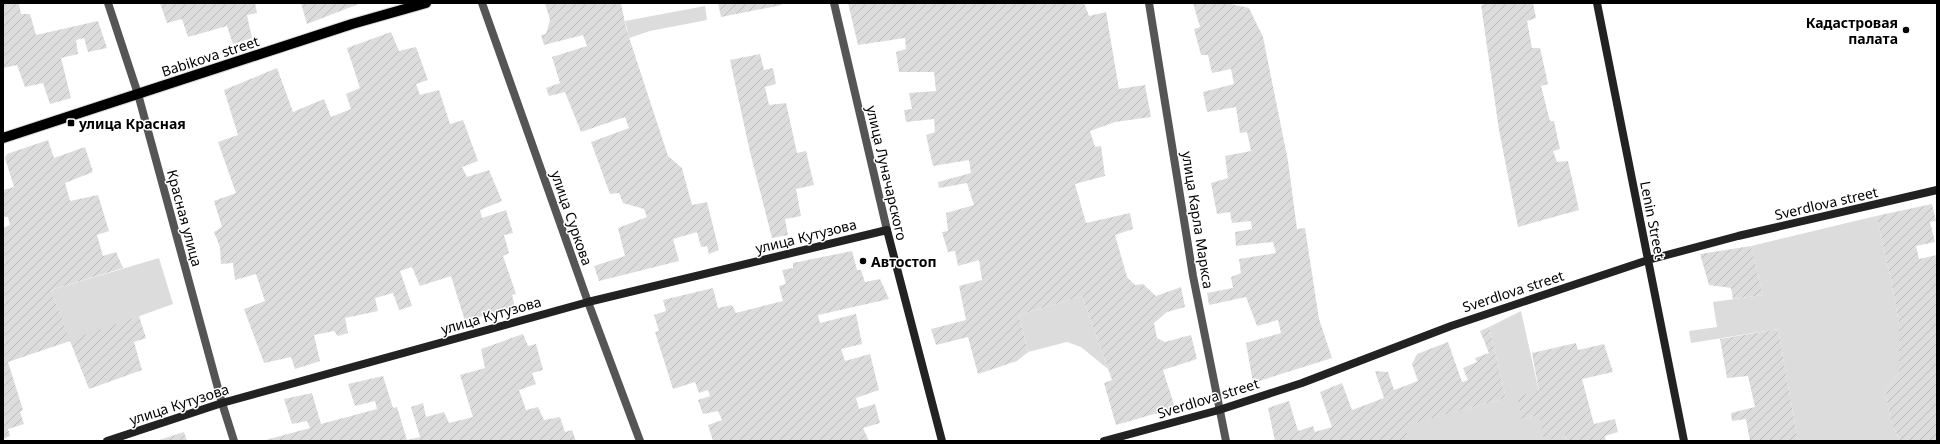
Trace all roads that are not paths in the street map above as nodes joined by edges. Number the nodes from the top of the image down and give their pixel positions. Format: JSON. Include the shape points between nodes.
{"nodes":[{"id":1,"x":108,"y":3,"type":"edge"},
{"id":2,"x":426,"y":3,"type":"edge"},
{"id":3,"x":482,"y":3,"type":"edge"},
{"id":4,"x":834,"y":3,"type":"edge"},
{"id":5,"x":1149,"y":3,"type":"edge"},
{"id":6,"x":1597,"y":3,"type":"edge"},
{"id":7,"x":138,"y":94,"type":"junction"},
{"id":8,"x":3,"y":138,"type":"edge"},
{"id":9,"x":1937,"y":190,"type":"edge"},
{"id":10,"x":887,"y":230,"type":"junction"},
{"id":11,"x":1648,"y":260,"type":"junction"},
{"id":12,"x":588,"y":302,"type":"junction"},
{"id":13,"x":222,"y":403,"type":"junction"},
{"id":14,"x":1219,"y":410,"type":"junction"},
{"id":15,"x":107,"y":441,"type":"edge"},
{"id":16,"x":234,"y":441,"type":"edge"},
{"id":17,"x":640,"y":441,"type":"edge"},
{"id":18,"x":942,"y":441,"type":"edge"},
{"id":19,"x":1104,"y":441,"type":"edge"},
{"id":20,"x":1226,"y":441,"type":"edge"},
{"id":21,"x":1684,"y":441,"type":"edge"}],
"edges":[{"from":1,"to":7,"type":"street","name":"Красная улица"},
{"from":2,"to":7,"type":"main road","name":"Babikova street","via":[[352,24]]},
{"from":3,"to":12,"type":"street","name":"улица Суркова"},
{"from":4,"to":10,"type":"street","name":"улица Луначарского"},
{"from":5,"to":14,"type":"street","name":"улица Карла Маркса","via":[[1193,276]]},
{"from":6,"to":11,"type":"street","name":"Lenin Street"},
{"from":7,"to":8,"type":"main road","name":"Babikova street"},
{"from":7,"to":13,"type":"street","name":"Красная улица"},
{"from":9,"to":11,"type":"street","name":"Sverdlova street","via":[[1738,236]]},
{"from":10,"to":12,"type":"street","name":"улица Кутузова"},
{"from":10,"to":18,"type":"street","name":"улица Луначарского"},
{"from":11,"to":14,"type":"street","name":"Sverdlova street","via":[[1451,326],[1302,383]]},
{"from":11,"to":21,"type":"street","name":"Lenin Street"},
{"from":12,"to":13,"type":"street","name":"улица Кутузова"},
{"from":12,"to":17,"type":"street","name":"улица Суркова"},
{"from":13,"to":15,"type":"street","name":"улица Кутузова"},
{"from":13,"to":16,"type":"street","name":"Красная улица"},
{"from":14,"to":19,"type":"street","name":"Sverdlova street"},
{"from":14,"to":20,"type":"street","name":"улица Карла Маркса"}]}
